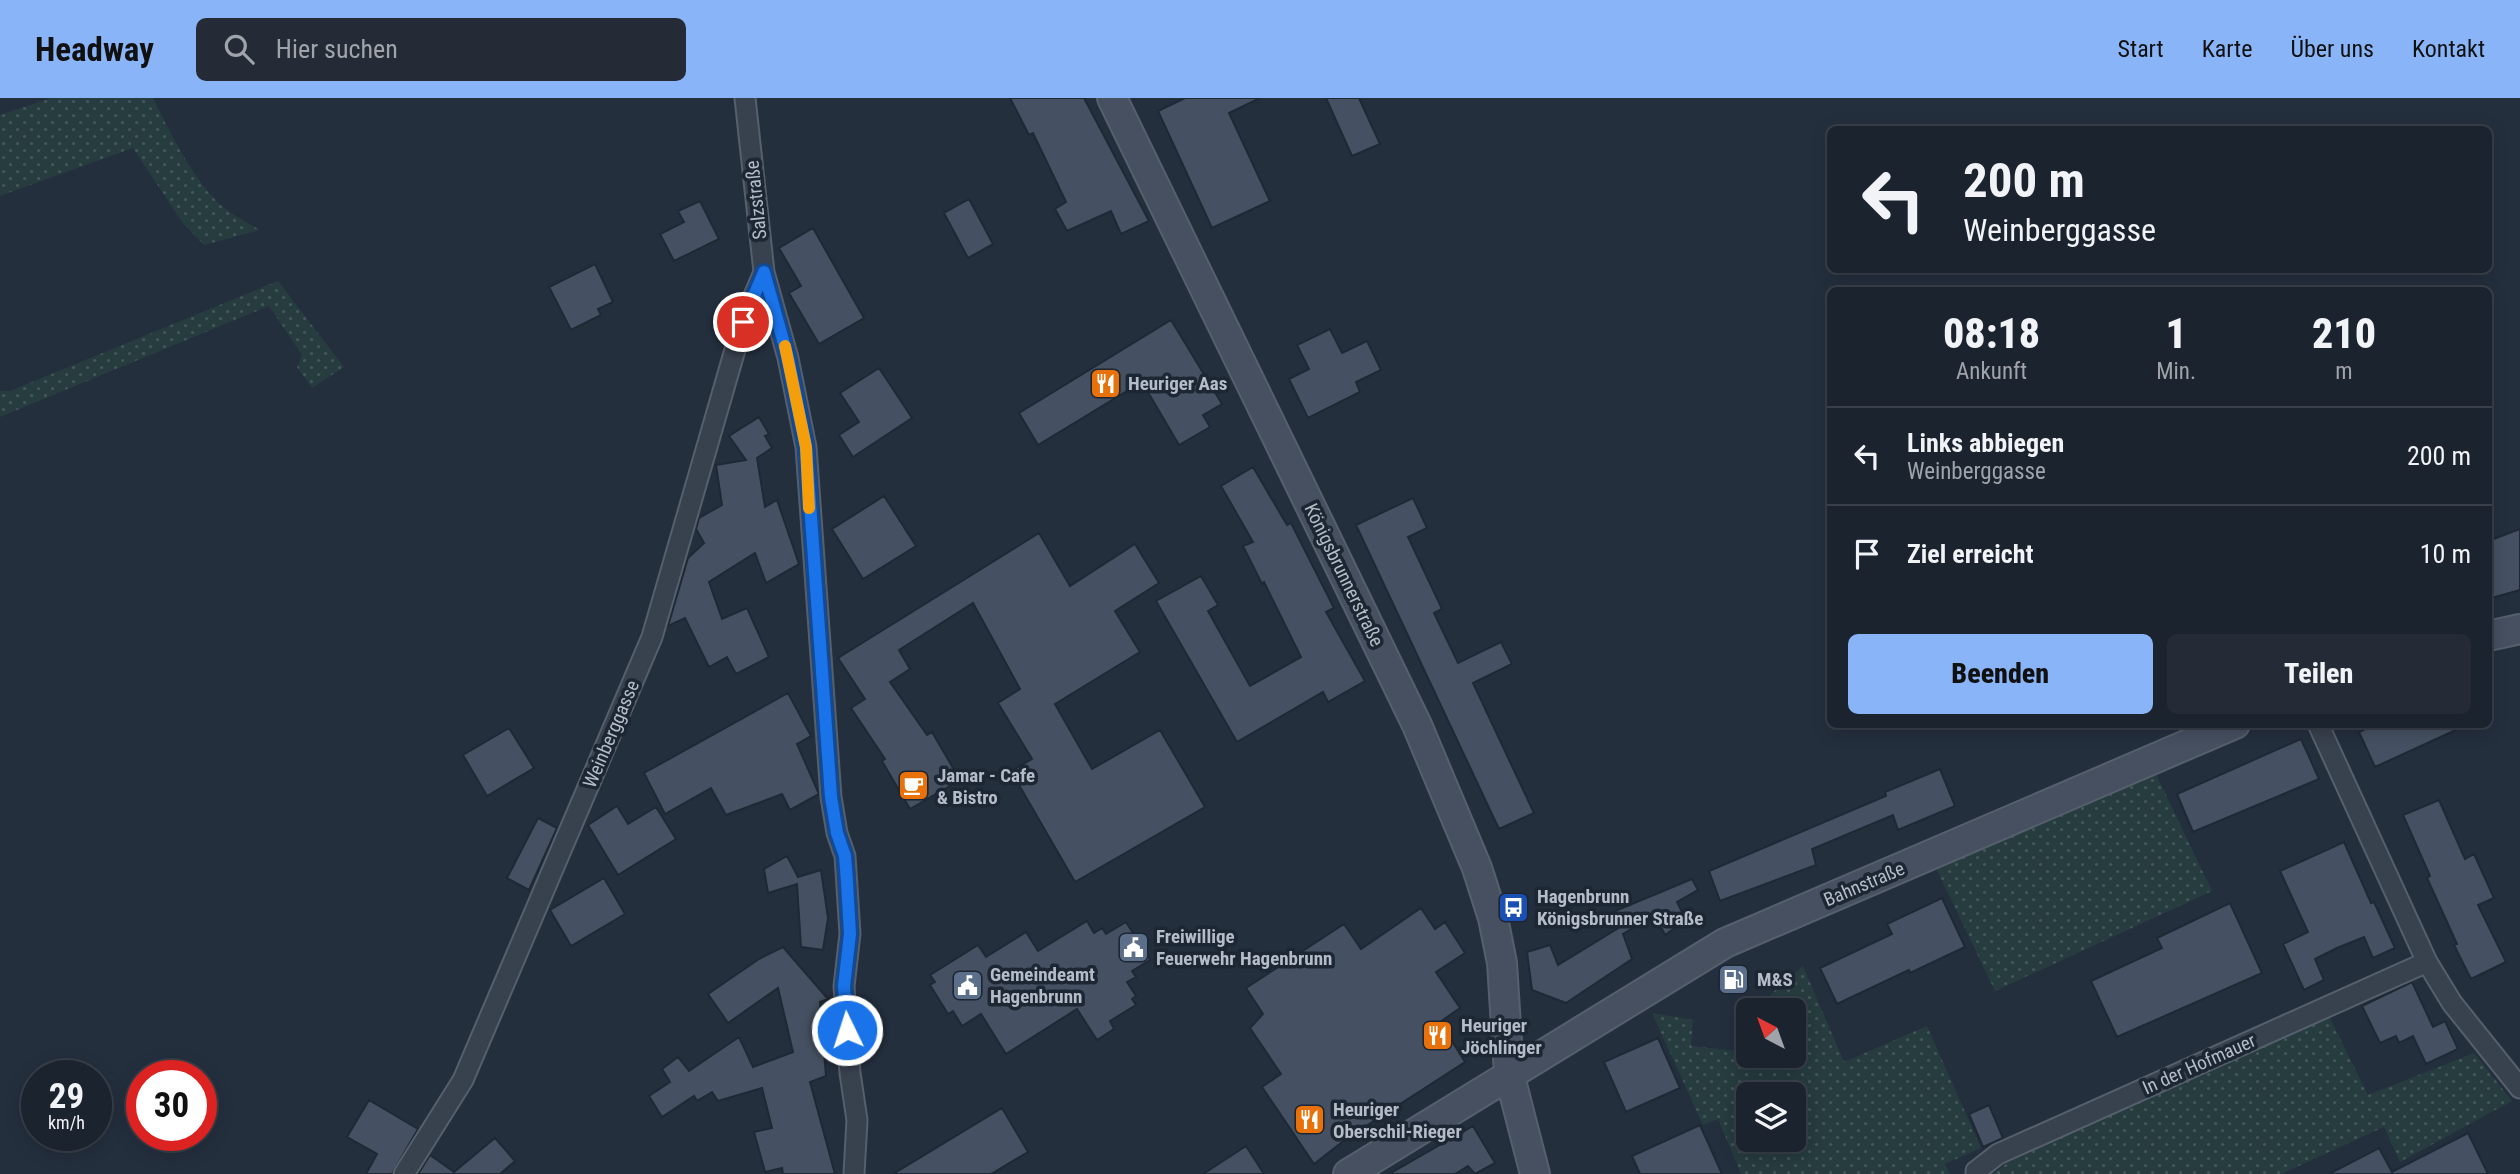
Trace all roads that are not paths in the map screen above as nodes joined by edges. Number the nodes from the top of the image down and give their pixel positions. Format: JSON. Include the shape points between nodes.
{"nodes":[{"id":1,"x":746,"y":98,"type":"edge"},
{"id":2,"x":1112,"y":98,"type":"edge"},
{"id":3,"x":764,"y":272,"type":"junction"},
{"id":4,"x":2520,"y":629,"type":"edge"},
{"id":5,"x":2492,"y":635,"type":"edge"},
{"id":6,"x":2226,"y":728,"type":"edge"},
{"id":7,"x":2320,"y":728,"type":"edge"},
{"id":8,"x":2427,"y":961,"type":"junction"},
{"id":9,"x":1509,"y":1073,"type":"junction"},
{"id":10,"x":2520,"y":1088,"type":"edge"},
{"id":11,"x":404,"y":1174,"type":"edge"},
{"id":12,"x":854,"y":1174,"type":"edge"},
{"id":13,"x":1348,"y":1174,"type":"edge"},
{"id":14,"x":1535,"y":1174,"type":"edge"},
{"id":15,"x":1976,"y":1174,"type":"edge"}],
"edges":[{"from":1,"to":3,"type":"street","name":"Salzstraße"},
{"from":2,"to":9,"type":"street","name":"Königsbrunnerstraße","via":[[1417,725],[1477,868],[1502,963]]},
{"from":3,"to":11,"type":"street","name":"Weinberggasse","via":[[743,322],[652,637],[463,1080]]},
{"from":3,"to":12,"type":"street","name":"Salzstraße","via":[[806,447],[831,797],[845,856],[848,895],[850,934],[844,986],[857,1120]]},
{"from":4,"to":5,"type":"street"},
{"from":6,"to":9,"type":"street","name":"Bahnstraße","via":[[1725,943]]},
{"from":7,"to":8,"type":"street"},
{"from":8,"to":10,"type":"street","via":[[2452,1003]]},
{"from":8,"to":15,"type":"street","name":"In der Hofmauer","via":[[1998,1154]]},
{"from":9,"to":13,"type":"street","name":"Bahnstraße"},
{"from":9,"to":14,"type":"street","name":"Königsbrunnerstraße"}]}
